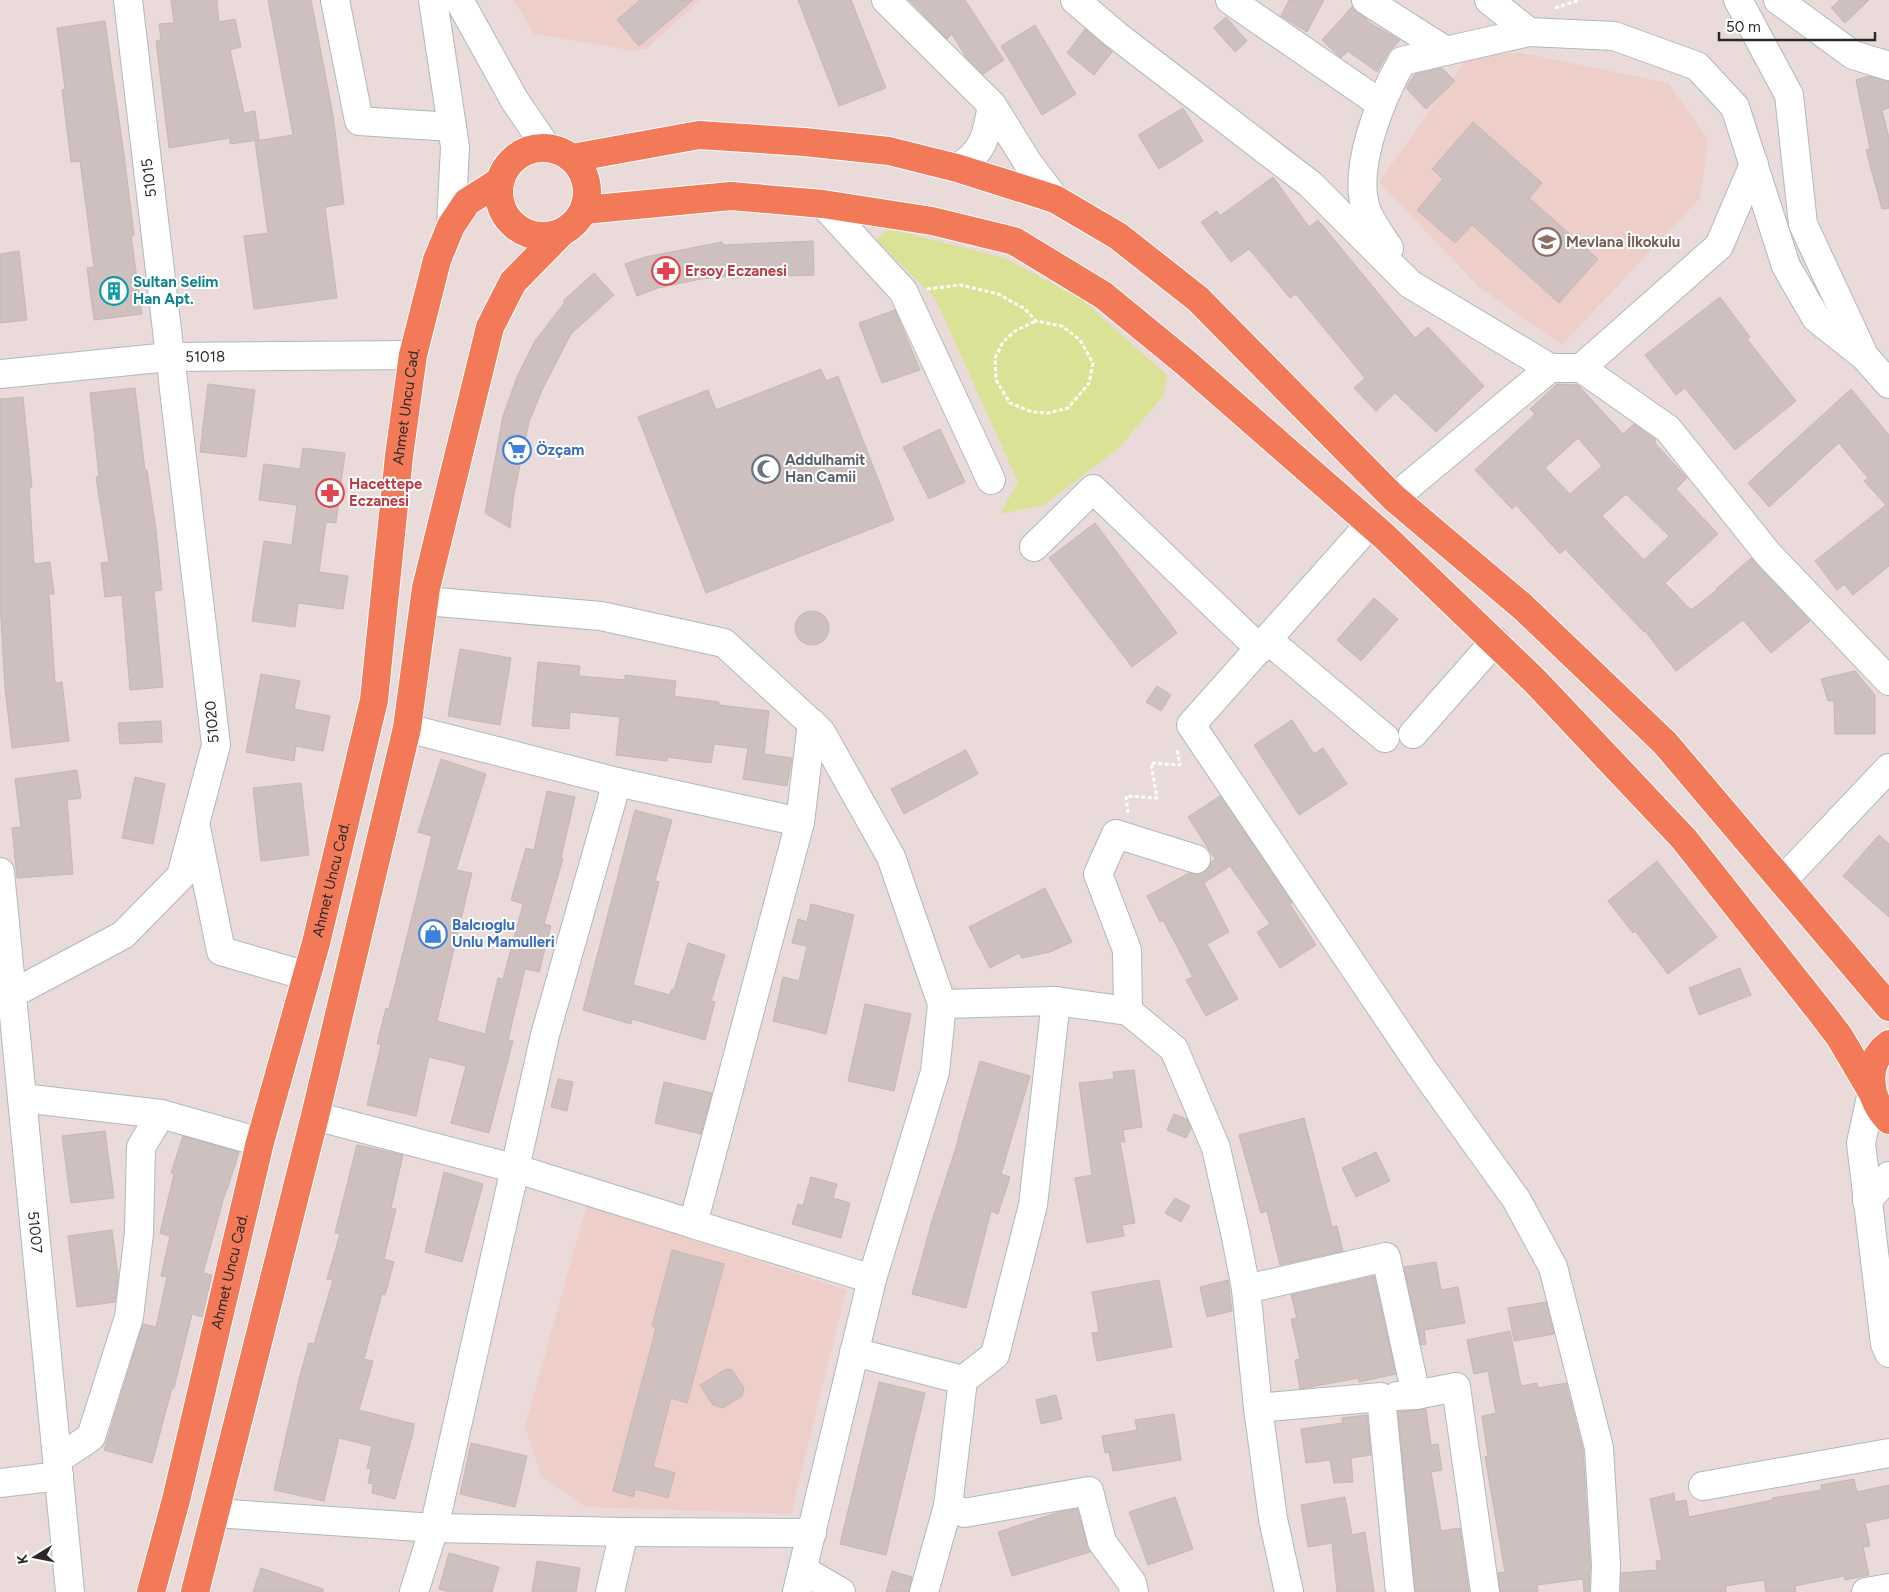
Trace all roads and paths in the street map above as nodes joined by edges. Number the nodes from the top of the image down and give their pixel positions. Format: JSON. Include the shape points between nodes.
{"nodes":[{"id":1,"x":128,"y":0,"type":"edge"},
{"id":2,"x":335,"y":0,"type":"edge"},
{"id":3,"x":433,"y":0,"type":"edge"},
{"id":4,"x":459,"y":0,"type":"edge"},
{"id":5,"x":886,"y":0,"type":"edge"},
{"id":6,"x":1074,"y":0,"type":"edge"},
{"id":7,"x":1230,"y":0,"type":"edge"},
{"id":8,"x":1366,"y":0,"type":"edge"},
{"id":9,"x":1489,"y":0,"type":"edge"},
{"id":10,"x":1738,"y":0,"type":"edge"},
{"id":11,"x":1778,"y":0,"type":"edge"},
{"id":12,"x":1529,"y":32,"type":"junction"},
{"id":13,"x":1446,"y":51,"type":"junction"},
{"id":14,"x":1889,"y":66,"type":"edge"},
{"id":15,"x":1381,"y":104,"type":"junction"},
{"id":16,"x":992,"y":105,"type":"junction"},
{"id":17,"x":452,"y":127,"type":"junction"},
{"id":18,"x":547,"y":148,"type":"junction"},
{"id":19,"x":572,"y":158,"type":"junction"},
{"id":20,"x":1754,"y":164,"type":"junction"},
{"id":21,"x":957,"y":168,"type":"junction"},
{"id":22,"x":500,"y":181,"type":"junction"},
{"id":23,"x":1055,"y":199,"type":"junction"},
{"id":24,"x":823,"y":204,"type":"junction"},
{"id":25,"x":584,"y":210,"type":"junction"},
{"id":26,"x":450,"y":226,"type":"junction"},
{"id":27,"x":561,"y":233,"type":"junction"},
{"id":28,"x":1410,"y":284,"type":"junction"},
{"id":29,"x":903,"y":291,"type":"junction"},
{"id":30,"x":1036,"y":321,"type":"junction"},
{"id":31,"x":169,"y":356,"type":"junction"},
{"id":32,"x":413,"y":356,"type":"junction"},
{"id":33,"x":1865,"y":357,"type":"junction"},
{"id":34,"x":1550,"y":368,"type":"junction"},
{"id":35,"x":1581,"y":368,"type":"junction"},
{"id":36,"x":0,"y":374,"type":"edge"},
{"id":37,"x":1889,"y":384,"type":"edge"},
{"id":38,"x":991,"y":480,"type":"dead end"},
{"id":39,"x":1394,"y":498,"type":"junction"},
{"id":40,"x":1370,"y":524,"type":"junction"},
{"id":41,"x":1034,"y":547,"type":"dead end"},
{"id":42,"x":424,"y":602,"type":"junction"},
{"id":43,"x":1495,"y":641,"type":"junction"},
{"id":44,"x":1264,"y":644,"type":"junction"},
{"id":45,"x":1889,"y":681,"type":"edge"},
{"id":46,"x":812,"y":723,"type":"junction"},
{"id":47,"x":1191,"y":725,"type":"junction"},
{"id":48,"x":407,"y":728,"type":"junction"},
{"id":49,"x":1413,"y":734,"type":"dead end"},
{"id":50,"x":1385,"y":738,"type":"dead end"},
{"id":51,"x":1889,"y":768,"type":"edge"},
{"id":52,"x":617,"y":782,"type":"junction"},
{"id":53,"x":195,"y":822,"type":"junction"},
{"id":54,"x":800,"y":822,"type":"junction"},
{"id":55,"x":1131,"y":838,"type":"junction"},
{"id":56,"x":1196,"y":859,"type":"dead end"},
{"id":57,"x":0,"y":872,"type":"edge"},
{"id":58,"x":1782,"y":881,"type":"junction"},
{"id":59,"x":208,"y":887,"type":"junction"},
{"id":60,"x":166,"y":892,"type":"junction"},
{"id":61,"x":307,"y":976,"type":"junction"},
{"id":62,"x":12,"y":994,"type":"junction"},
{"id":63,"x":1056,"y":1001,"type":"junction"},
{"id":64,"x":942,"y":1004,"type":"junction"},
{"id":65,"x":1889,"y":1007,"type":"edge"},
{"id":66,"x":1128,"y":1011,"type":"junction"},
{"id":67,"x":1889,"y":1044,"type":"edge"},
{"id":68,"x":9,"y":1051,"type":"edge"},
{"id":69,"x":1872,"y":1092,"type":"junction"},
{"id":70,"x":22,"y":1098,"type":"junction"},
{"id":71,"x":161,"y":1114,"type":"junction"},
{"id":72,"x":315,"y":1116,"type":"junction"},
{"id":73,"x":1889,"y":1120,"type":"edge"},
{"id":74,"x":260,"y":1142,"type":"junction"},
{"id":75,"x":517,"y":1170,"type":"junction"},
{"id":76,"x":1889,"y":1176,"type":"edge"},
{"id":77,"x":1867,"y":1201,"type":"junction"},
{"id":78,"x":693,"y":1224,"type":"junction"},
{"id":79,"x":872,"y":1279,"type":"junction"},
{"id":80,"x":1246,"y":1289,"type":"junction"},
{"id":81,"x":854,"y":1352,"type":"junction"},
{"id":82,"x":1889,"y":1353,"type":"edge"},
{"id":83,"x":963,"y":1380,"type":"junction"},
{"id":84,"x":1416,"y":1395,"type":"junction"},
{"id":85,"x":1380,"y":1396,"type":"junction"},
{"id":86,"x":1258,"y":1408,"type":"junction"},
{"id":87,"x":1889,"y":1453,"type":"edge"},
{"id":88,"x":58,"y":1467,"type":"junction"},
{"id":89,"x":0,"y":1483,"type":"edge"},
{"id":90,"x":1703,"y":1486,"type":"dead end"},
{"id":91,"x":948,"y":1506,"type":"junction"},
{"id":92,"x":214,"y":1513,"type":"junction"},
{"id":93,"x":434,"y":1528,"type":"junction"},
{"id":94,"x":624,"y":1532,"type":"junction"},
{"id":95,"x":812,"y":1532,"type":"junction"},
{"id":96,"x":800,"y":1581,"type":"edge"},
{"id":97,"x":1889,"y":1588,"type":"edge"},
{"id":98,"x":70,"y":1592,"type":"edge"},
{"id":99,"x":151,"y":1592,"type":"edge"},
{"id":100,"x":195,"y":1592,"type":"edge"},
{"id":101,"x":414,"y":1592,"type":"edge"},
{"id":102,"x":610,"y":1592,"type":"edge"},
{"id":103,"x":841,"y":1592,"type":"edge"},
{"id":104,"x":924,"y":1592,"type":"edge"},
{"id":105,"x":1134,"y":1592,"type":"edge"},
{"id":106,"x":1289,"y":1592,"type":"edge"},
{"id":107,"x":1400,"y":1592,"type":"edge"},
{"id":108,"x":1485,"y":1592,"type":"edge"},
{"id":109,"x":1605,"y":1592,"type":"edge"},
{"id":110,"x":1866,"y":1592,"type":"edge"}],
"edges":[{"from":1,"to":31,"type":"street","name":"51015"},
{"from":2,"to":17,"type":"street","via":[[359,121]]},
{"from":3,"to":17,"type":"street"},
{"from":4,"to":18,"type":"street","via":[[515,101]]},
{"from":5,"to":16,"type":"street"},
{"from":6,"to":28,"type":"street","via":[[1310,184]]},
{"from":7,"to":15,"type":"street"},
{"from":8,"to":13,"type":"street"},
{"from":9,"to":12,"type":"street"},
{"from":10,"to":33,"type":"street","via":[[1789,95],[1803,224]]},
{"from":11,"to":14,"type":"street","via":[[1853,55]]},
{"from":12,"to":13,"type":"street"},
{"from":12,"to":20,"type":"street","via":[[1614,36],[1697,66],[1735,107]]},
{"from":13,"to":15,"type":"street","via":[[1402,62]]},
{"from":15,"to":28,"type":"street","via":[[1361,172],[1366,211]]},
{"from":16,"to":21,"type":"street","via":[[987,136],[971,160]]},
{"from":16,"to":23,"type":"street"},
{"from":17,"to":26,"type":"street","via":[[455,146]]},
{"from":18,"to":19,"type":"main road"},
{"from":18,"to":22,"type":"main road","via":[[532,149],[514,159]]},
{"from":19,"to":21,"type":"main road","via":[[699,135],[889,151]]},
{"from":19,"to":25,"type":"main road","via":[[586,184]]},
{"from":20,"to":33,"type":"street","via":[[1786,266],[1816,318]]},
{"from":20,"to":35,"type":"street","via":[[1719,246]]},
{"from":21,"to":23,"type":"main road"},
{"from":22,"to":26,"type":"main road","name":"Ahmet Uncu Cad.","via":[[467,202]]},
{"from":22,"to":27,"type":"main road","via":[[499,199],[506,216],[516,227],[540,237]]},
{"from":23,"to":39,"type":"main road","via":[[1118,236],[1198,299]]},
{"from":24,"to":25,"type":"main road","via":[[731,196]]},
{"from":24,"to":29,"type":"street"},
{"from":24,"to":40,"type":"main road","via":[[932,221],[1014,241],[1103,295]]},
{"from":25,"to":27,"type":"main road","via":[[574,224]]},
{"from":26,"to":32,"type":"main road","name":"Ahmet Uncu Cad.","via":[[437,260]]},
{"from":27,"to":42,"type":"main road","via":[[514,282],[490,327]]},
{"from":28,"to":34,"type":"street"},
{"from":29,"to":30,"type":"path","via":[[960,285],[998,294],[1025,309]]},
{"from":29,"to":38,"type":"street"},
{"from":30,"to":30,"type":"path","via":[[1015,331],[1003,342],[995,358],[996,380],[1010,403],[1032,412],[1048,413],[1068,408],[1079,396],[1089,382],[1093,363],[1080,340],[1062,326]]},
{"from":31,"to":32,"type":"street","name":"51018"},
{"from":31,"to":36,"type":"street","name":"51018"},
{"from":31,"to":53,"type":"street","name":"51020","via":[[216,745]]},
{"from":32,"to":61,"type":"main road","name":"Ahmet Uncu Cad.","via":[[398,456],[374,700]]},
{"from":33,"to":37,"type":"street"},
{"from":34,"to":35,"type":"street"},
{"from":34,"to":39,"type":"street"},
{"from":35,"to":45,"type":"street","via":[[1668,428],[1768,554]]},
{"from":39,"to":58,"type":"main road","via":[[1523,607],[1665,743]]},
{"from":40,"to":43,"type":"main road"},
{"from":40,"to":44,"type":"street"},
{"from":41,"to":44,"type":"street","via":[[1093,489]]},
{"from":42,"to":46,"type":"street","via":[[600,616],[724,643]]},
{"from":42,"to":48,"type":"main road"},
{"from":43,"to":49,"type":"street"},
{"from":43,"to":69,"type":"main road","via":[[1684,839],[1839,1036]]},
{"from":44,"to":47,"type":"street"},
{"from":44,"to":50,"type":"street"},
{"from":46,"to":54,"type":"street"},
{"from":46,"to":64,"type":"street","via":[[821,732],[891,857]]},
{"from":47,"to":55,"type":"path","via":[[1174,736],[1180,765],[1151,763],[1157,798],[1126,796]]},
{"from":47,"to":109,"type":"street","via":[[1424,1071],[1516,1199],[1553,1267],[1600,1448]]},
{"from":48,"to":52,"type":"street"},
{"from":48,"to":72,"type":"main road"},
{"from":51,"to":58,"type":"street"},
{"from":52,"to":54,"type":"street"},
{"from":52,"to":75,"type":"street","via":[[545,1034]]},
{"from":53,"to":59,"type":"street"},
{"from":53,"to":60,"type":"street","name":"51020","via":[[181,876]]},
{"from":54,"to":78,"type":"street"},
{"from":55,"to":56,"type":"street"},
{"from":55,"to":66,"type":"street","via":[[1116,834],[1098,874],[1127,950]]},
{"from":57,"to":62,"type":"street","name":"51007"},
{"from":58,"to":65,"type":"main road"},
{"from":59,"to":60,"type":"street"},
{"from":59,"to":61,"type":"street","via":[[221,951]]},
{"from":60,"to":62,"type":"street","name":"51020","via":[[123,935]]},
{"from":61,"to":74,"type":"main road","name":"Ahmet Uncu Cad."},
{"from":62,"to":68,"type":"street","name":"51007"},
{"from":63,"to":64,"type":"street"},
{"from":63,"to":66,"type":"street"},
{"from":63,"to":83,"type":"street","via":[[1033,1205],[996,1355]]},
{"from":64,"to":79,"type":"street","via":[[935,1072]]},
{"from":66,"to":80,"type":"street","via":[[1174,1049],[1212,1139]]},
{"from":67,"to":69,"type":"main road","via":[[1875,1061],[1871,1076]]},
{"from":68,"to":70,"type":"street","name":"51007"},
{"from":69,"to":73,"type":"main road","via":[[1878,1107]]},
{"from":69,"to":77,"type":"street","via":[[1861,1143]]},
{"from":70,"to":71,"type":"street"},
{"from":70,"to":88,"type":"street","name":"51007"},
{"from":71,"to":74,"type":"street"},
{"from":71,"to":88,"type":"street","via":[[141,1146],[139,1234],[129,1317],[91,1437]]},
{"from":72,"to":75,"type":"street"},
{"from":72,"to":92,"type":"main road"},
{"from":74,"to":99,"type":"main road","name":"Ahmet Uncu Cad.","via":[[176,1500]]},
{"from":75,"to":78,"type":"street"},
{"from":75,"to":93,"type":"street"},
{"from":76,"to":77,"type":"street"},
{"from":77,"to":82,"type":"street","via":[[1885,1344]]},
{"from":78,"to":79,"type":"street"},
{"from":79,"to":81,"type":"street"},
{"from":80,"to":84,"type":"street","via":[[1386,1257]]},
{"from":80,"to":86,"type":"street"},
{"from":81,"to":83,"type":"street"},
{"from":81,"to":95,"type":"street"},
{"from":83,"to":91,"type":"street"},
{"from":84,"to":85,"type":"street"},
{"from":84,"to":108,"type":"street","via":[[1456,1387]]},
{"from":85,"to":86,"type":"street"},
{"from":85,"to":107,"type":"street"},
{"from":86,"to":106,"type":"street","via":[[1273,1519]]},
{"from":87,"to":90,"type":"street"},
{"from":88,"to":89,"type":"street"},
{"from":88,"to":98,"type":"street","name":"51007"},
{"from":91,"to":104,"type":"street"},
{"from":91,"to":105,"type":"street","via":[[964,1513],[1089,1491],[1102,1542],[1132,1583]]},
{"from":92,"to":93,"type":"street"},
{"from":92,"to":100,"type":"main road"},
{"from":93,"to":94,"type":"street"},
{"from":93,"to":101,"type":"street"},
{"from":94,"to":95,"type":"street"},
{"from":94,"to":102,"type":"street"},
{"from":95,"to":96,"type":"street"},
{"from":96,"to":103,"type":"street"},
{"from":97,"to":110,"type":"street"}]}
